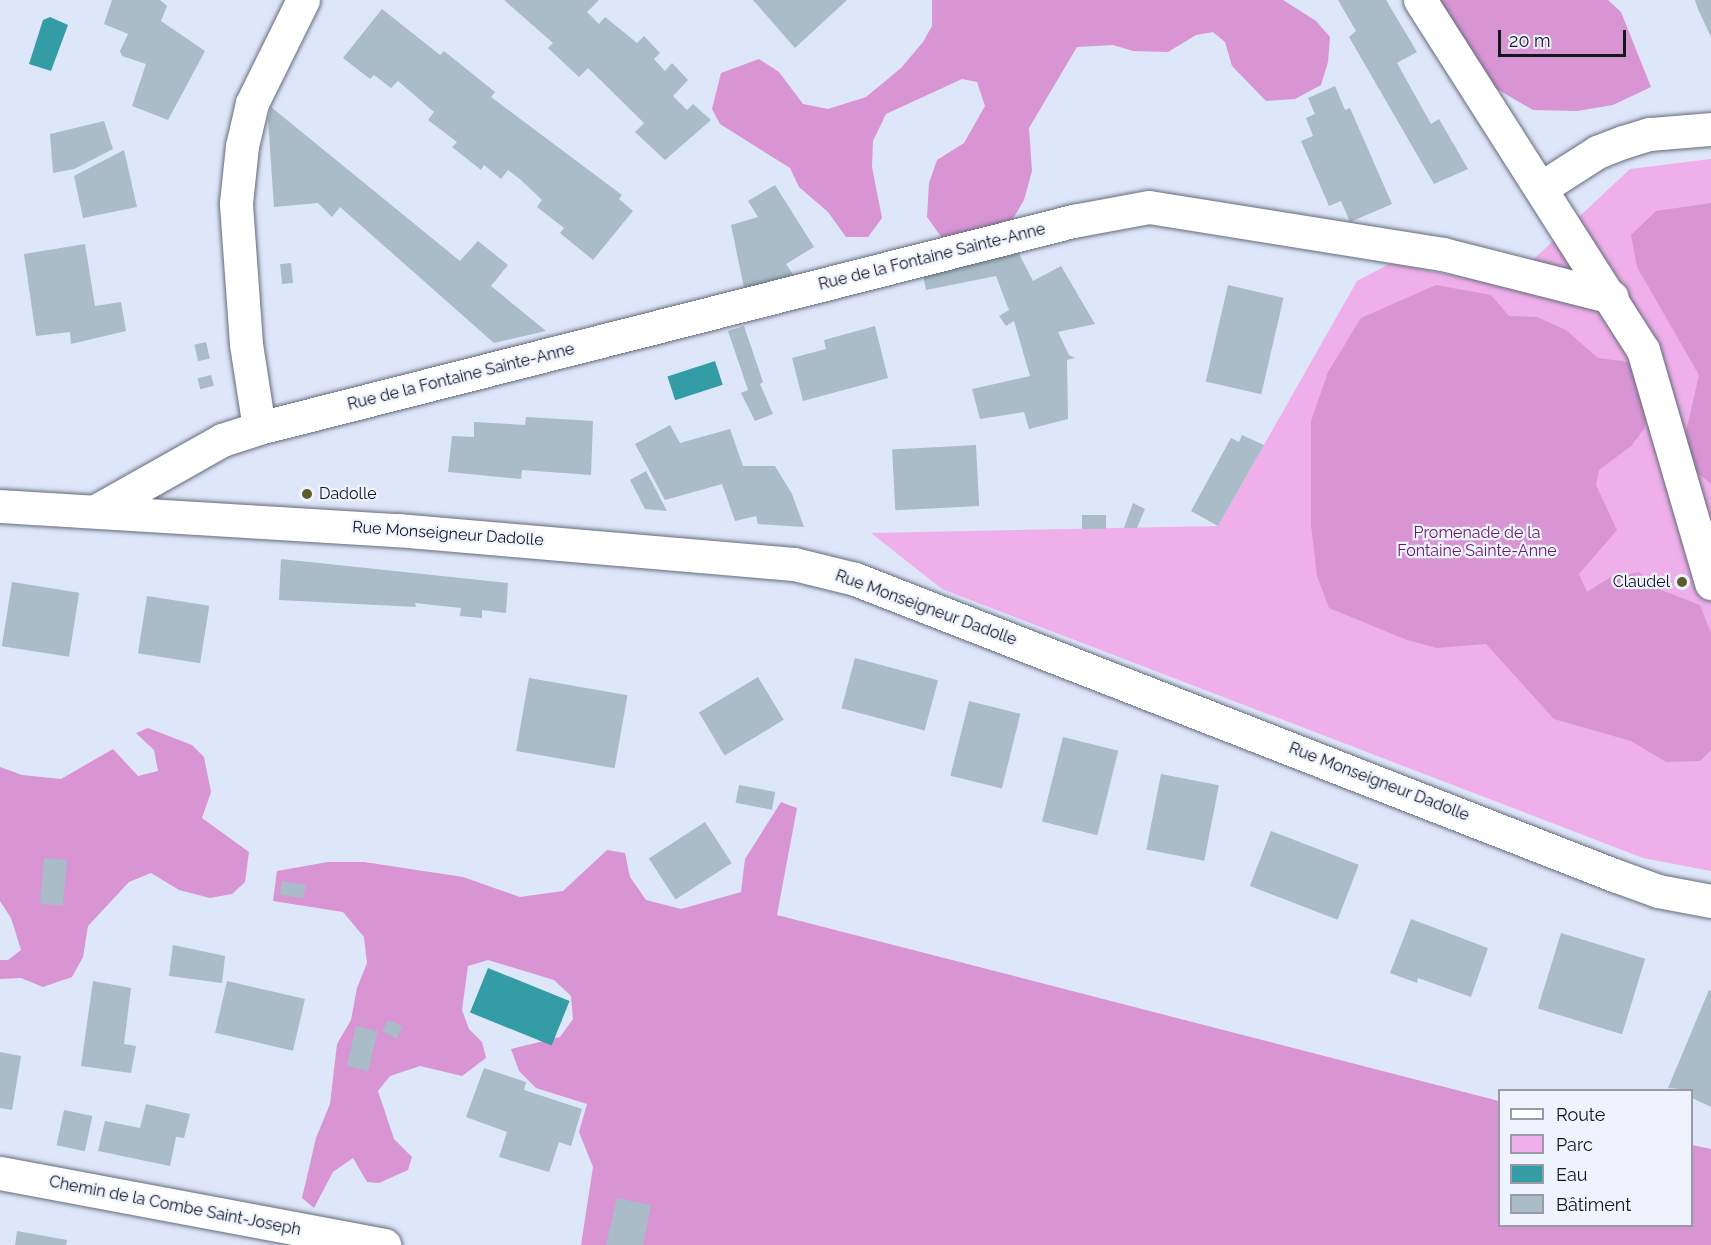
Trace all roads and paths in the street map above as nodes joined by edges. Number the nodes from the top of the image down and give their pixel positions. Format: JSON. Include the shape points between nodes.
{"nodes":[{"id":1,"x":303,"y":0,"type":"edge"},
{"id":2,"x":1420,"y":0,"type":"edge"},
{"id":3,"x":1711,"y":129,"type":"edge"},
{"id":4,"x":1541,"y":189,"type":"junction"},
{"id":5,"x":1612,"y":297,"type":"junction"},
{"id":6,"x":260,"y":428,"type":"junction"},
{"id":7,"x":0,"y":506,"type":"edge"},
{"id":8,"x":96,"y":511,"type":"junction"},
{"id":9,"x":1711,"y":582,"type":"edge"},
{"id":10,"x":1711,"y":901,"type":"edge"},
{"id":11,"x":0,"y":1173,"type":"edge"},
{"id":12,"x":384,"y":1245,"type":"edge"}],
"edges":[{"from":1,"to":6,"type":"street","via":[[252,104],[242,146],[236,203],[246,344]]},
{"from":2,"to":4,"type":"street"},
{"from":3,"to":4,"type":"street","via":[[1650,134],[1623,142],[1597,152]]},
{"from":4,"to":5,"type":"street"},
{"from":5,"to":6,"type":"street","name":"Rue de la Fontaine Sainte-Anne","via":[[1443,254],[1149,207],[1073,220]]},
{"from":5,"to":9,"type":"street","via":[[1632,328],[1651,372]]},
{"from":6,"to":8,"type":"street","name":"Rue de la Fontaine Sainte-Anne","via":[[222,440]]},
{"from":7,"to":8,"type":"street"},
{"from":8,"to":10,"type":"street","name":"Rue Monseigneur Dadolle","via":[[397,530],[794,564],[855,579],[1614,875],[1658,891]]},
{"from":11,"to":12,"type":"street","name":"Chemin de la Combe Saint-Joseph"}]}
